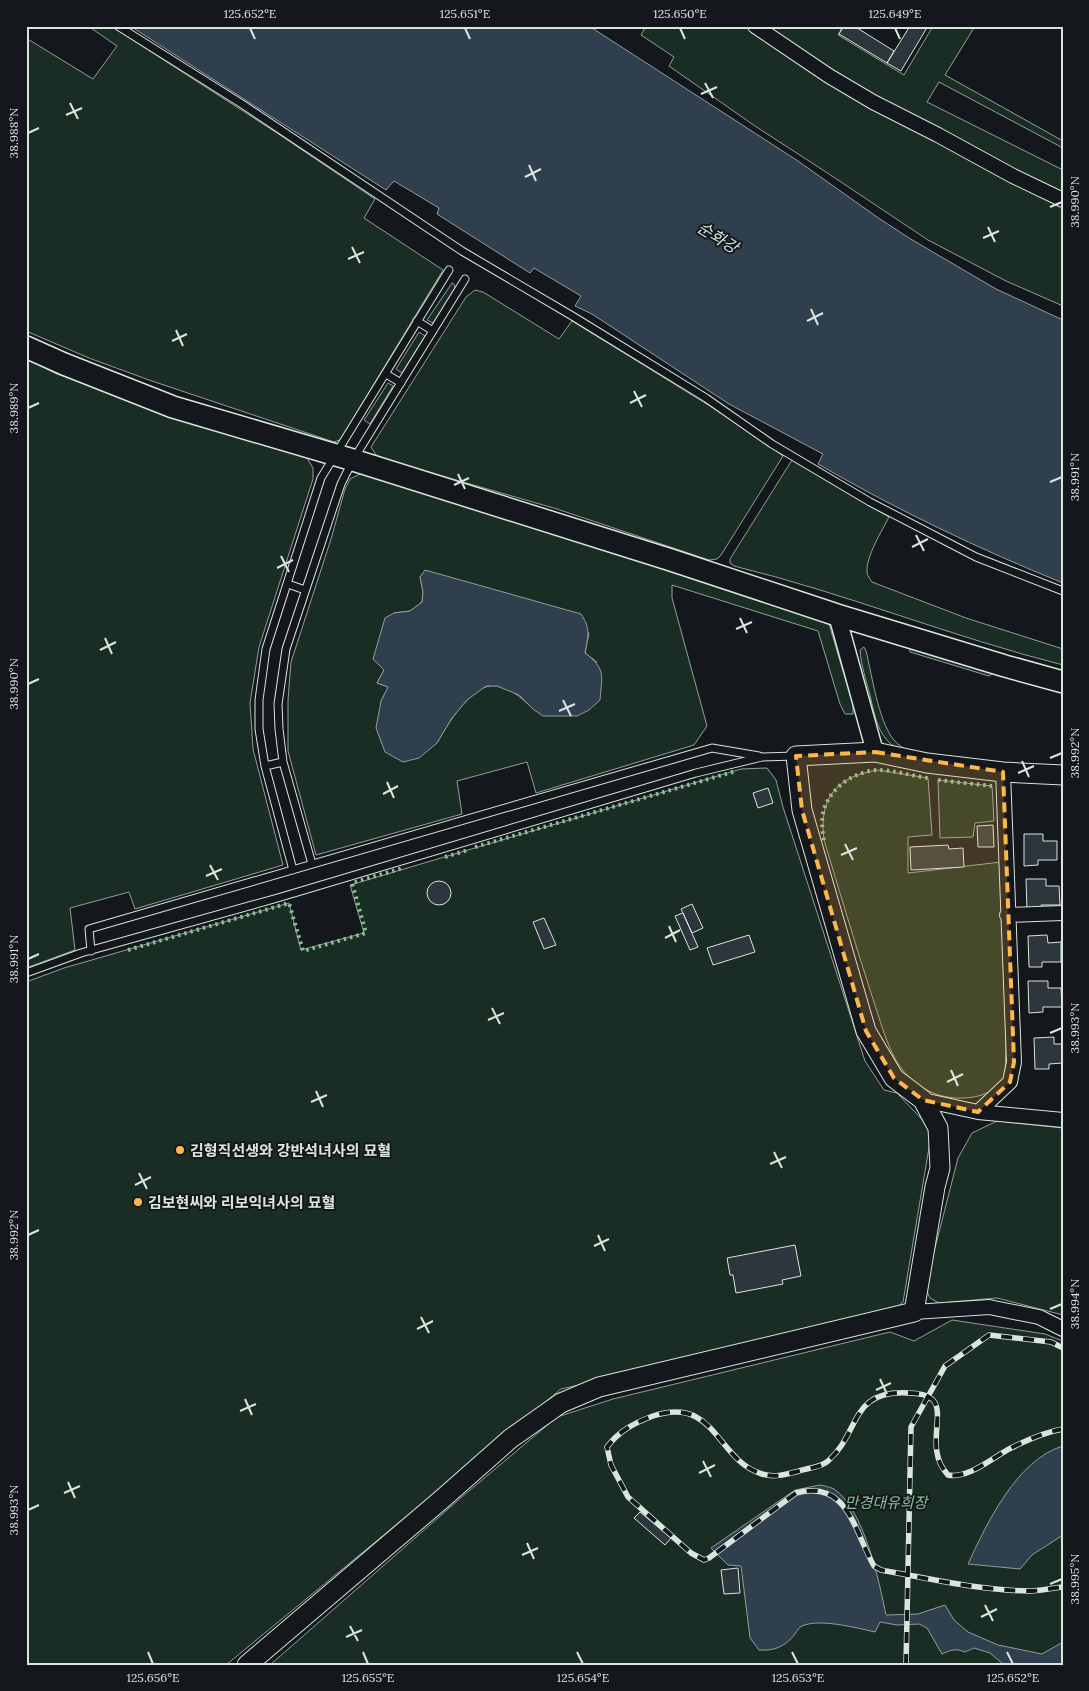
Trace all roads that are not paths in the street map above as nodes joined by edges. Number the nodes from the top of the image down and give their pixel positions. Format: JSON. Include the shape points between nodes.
{"nodes":[{"id":1,"x":118,"y":26,"type":"edge"},
{"id":2,"x":755,"y":26,"type":"edge"},
{"id":3,"x":1063,"y":200,"type":"edge"},
{"id":4,"x":449,"y":270,"type":"dead end"},
{"id":5,"x":465,"y":279,"type":"dead end"},
{"id":6,"x":417,"y":321,"type":"junction"},
{"id":7,"x":433,"y":331,"type":"junction"},
{"id":8,"x":26,"y":348,"type":"edge"},
{"id":9,"x":386,"y":374,"type":"junction"},
{"id":10,"x":401,"y":383,"type":"junction"},
{"id":11,"x":345,"y":458,"type":"junction"},
{"id":12,"x":288,"y":584,"type":"junction"},
{"id":13,"x":305,"y":590,"type":"junction"},
{"id":14,"x":1063,"y":591,"type":"edge"},
{"id":15,"x":837,"y":615,"type":"junction"},
{"id":16,"x":1063,"y":682,"type":"edge"},
{"id":17,"x":875,"y":752,"type":"junction"},
{"id":18,"x":762,"y":756,"type":"junction"},
{"id":19,"x":796,"y":756,"type":"junction"},
{"id":20,"x":283,"y":762,"type":"junction"},
{"id":21,"x":265,"y":766,"type":"junction"},
{"id":22,"x":1003,"y":772,"type":"junction"},
{"id":23,"x":1063,"y":775,"type":"edge"},
{"id":24,"x":312,"y":864,"type":"junction"},
{"id":25,"x":293,"y":870,"type":"junction"},
{"id":26,"x":1063,"y":913,"type":"edge"},
{"id":27,"x":1008,"y":915,"type":"junction"},
{"id":28,"x":91,"y":950,"type":"junction"},
{"id":29,"x":26,"y":973,"type":"edge"},
{"id":30,"x":924,"y":1100,"type":"junction"},
{"id":31,"x":978,"y":1112,"type":"junction"},
{"id":32,"x":1063,"y":1120,"type":"edge"},
{"id":33,"x":914,"y":1312,"type":"junction"},
{"id":34,"x":1063,"y":1329,"type":"edge"},
{"id":35,"x":246,"y":1665,"type":"edge"}],
"edges":[{"from":1,"to":14,"type":"lane","via":[[462,250],[706,398],[772,444],[870,502],[976,558]]},
{"from":2,"to":3,"type":"street","via":[[872,102]]},
{"from":4,"to":6,"type":"lane"},
{"from":5,"to":7,"type":"lane"},
{"from":6,"to":7,"type":"lane"},
{"from":6,"to":9,"type":"lane"},
{"from":7,"to":10,"type":"lane"},
{"from":8,"to":11,"type":"main road","via":[[173,407]]},
{"from":9,"to":10,"type":"lane"},
{"from":9,"to":11,"type":"lane"},
{"from":10,"to":11,"type":"lane"},
{"from":11,"to":12,"type":"lane","via":[[321,478]]},
{"from":11,"to":13,"type":"lane","via":[[341,484]]},
{"from":11,"to":15,"type":"main road"},
{"from":12,"to":13,"type":"lane"},
{"from":12,"to":21,"type":"lane","via":[[266,649],[258,700]]},
{"from":13,"to":20,"type":"lane","via":[[286,649],[278,704]]},
{"from":15,"to":16,"type":"main road"},
{"from":15,"to":17,"type":"street"},
{"from":17,"to":19,"type":"main road"},
{"from":17,"to":22,"type":"main road","via":[[927,763]]},
{"from":18,"to":19,"type":"lane"},
{"from":18,"to":24,"type":"lane","via":[[712,748]]},
{"from":18,"to":28,"type":"lane"},
{"from":19,"to":30,"type":"main road","via":[[802,810],[866,1031],[894,1078]]},
{"from":20,"to":21,"type":"lane"},
{"from":20,"to":24,"type":"lane"},
{"from":21,"to":25,"type":"lane"},
{"from":22,"to":23,"type":"main road"},
{"from":22,"to":27,"type":"street"},
{"from":24,"to":25,"type":"lane"},
{"from":25,"to":28,"type":"lane","via":[[89,929]]},
{"from":26,"to":27,"type":"street"},
{"from":27,"to":31,"type":"street","via":[[1014,1062],[1010,1082]]},
{"from":28,"to":29,"type":"lane"},
{"from":30,"to":31,"type":"street"},
{"from":30,"to":33,"type":"main road","via":[[938,1128],[940,1168]]},
{"from":31,"to":32,"type":"street"},
{"from":33,"to":34,"type":"street","via":[[989,1307],[1039,1317]]},
{"from":33,"to":35,"type":"main road","via":[[599,1387],[561,1403],[510,1439]]}]}
